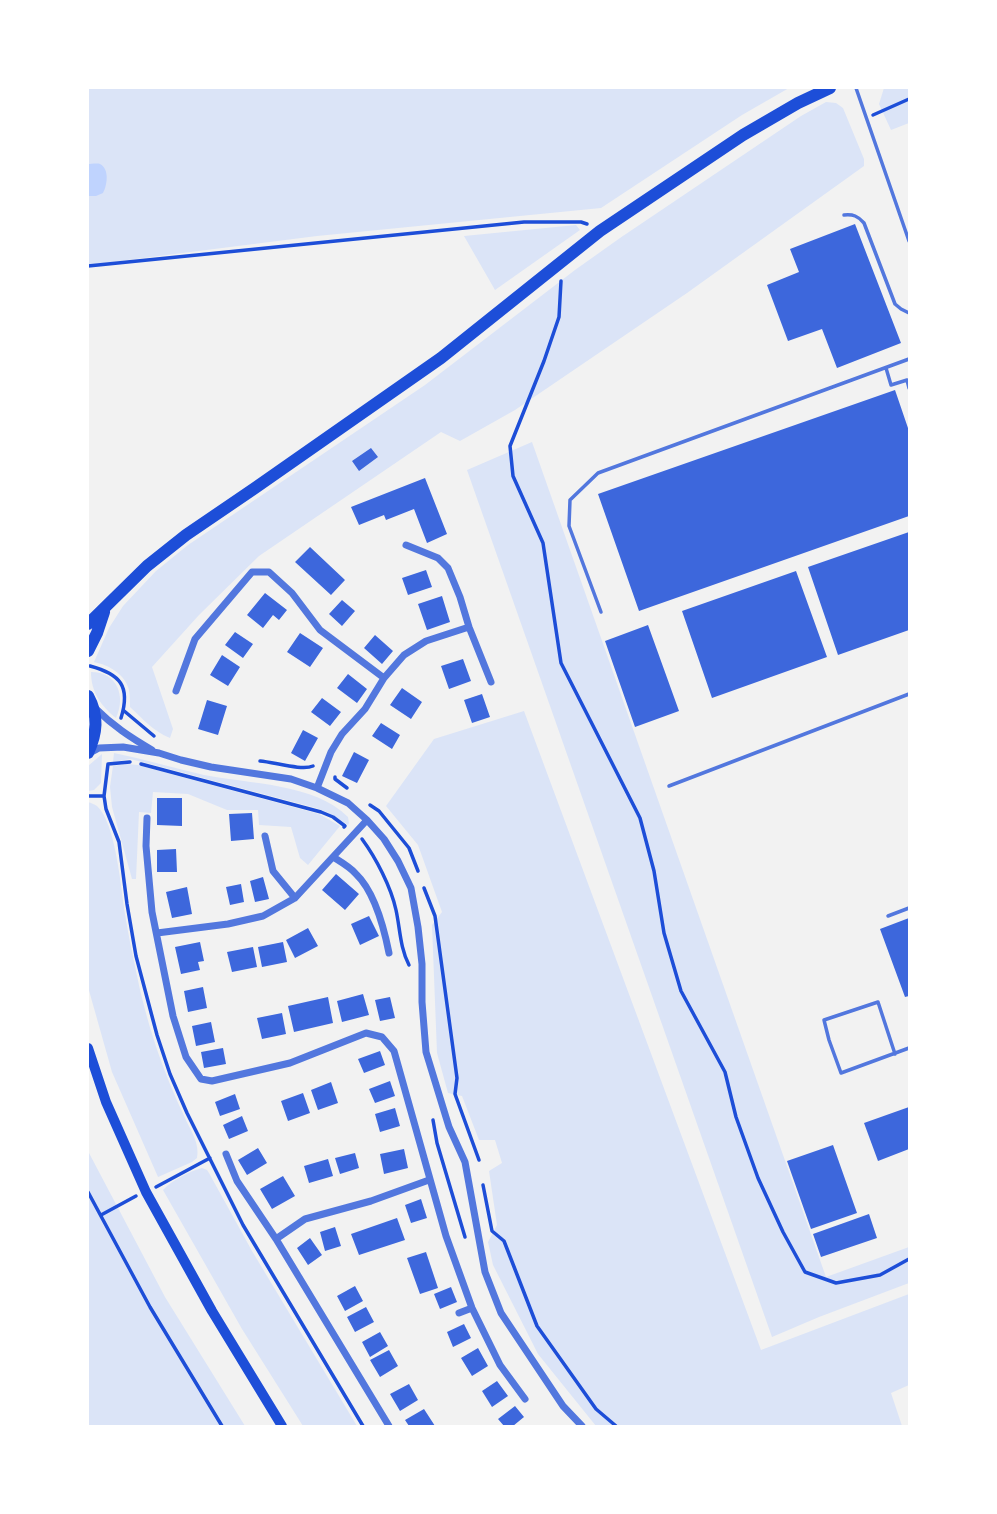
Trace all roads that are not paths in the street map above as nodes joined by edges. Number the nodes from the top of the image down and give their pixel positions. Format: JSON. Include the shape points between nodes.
{"nodes":[{"id":1,"x":830,"y":88,"type":"edge"},
{"id":2,"x":856,"y":88,"type":"edge"},
{"id":3,"x":844,"y":215,"type":"dead end"},
{"id":4,"x":909,"y":241,"type":"edge"},
{"id":5,"x":909,"y":313,"type":"edge"},
{"id":6,"x":909,"y":359,"type":"edge"},
{"id":7,"x":886,"y":368,"type":"junction"},
{"id":8,"x":909,"y":387,"type":"edge"},
{"id":9,"x":406,"y":545,"type":"dead end"},
{"id":10,"x":105,"y":608,"type":"junction"},
{"id":11,"x":601,"y":612,"type":"dead end"},
{"id":12,"x":88,"y":624,"type":"edge"},
{"id":13,"x":468,"y":627,"type":"junction"},
{"id":14,"x":88,"y":651,"type":"edge"},
{"id":15,"x":384,"y":678,"type":"junction"},
{"id":16,"x":491,"y":682,"type":"dead end"},
{"id":17,"x":176,"y":691,"type":"dead end"},
{"id":18,"x":909,"y":694,"type":"edge"},
{"id":19,"x":90,"y":701,"type":"edge"},
{"id":20,"x":88,"y":753,"type":"edge"},
{"id":21,"x":159,"y":753,"type":"junction"},
{"id":22,"x":668,"y":786,"type":"dead end"},
{"id":23,"x":317,"y":788,"type":"junction"},
{"id":24,"x":147,"y":818,"type":"dead end"},
{"id":25,"x":367,"y":820,"type":"junction"},
{"id":26,"x":265,"y":836,"type":"dead end"},
{"id":27,"x":336,"y":859,"type":"junction"},
{"id":28,"x":295,"y":898,"type":"junction"},
{"id":29,"x":909,"y":908,"type":"edge"},
{"id":30,"x":888,"y":916,"type":"dead end"},
{"id":31,"x":157,"y":933,"type":"junction"},
{"id":32,"x":388,"y":953,"type":"dead end"},
{"id":33,"x":88,"y":1048,"type":"edge"},
{"id":34,"x":909,"y":1048,"type":"edge"},
{"id":35,"x":895,"y":1054,"type":"junction"},
{"id":36,"x":226,"y":1154,"type":"dead end"},
{"id":37,"x":429,"y":1180,"type":"junction"},
{"id":38,"x":276,"y":1239,"type":"junction"},
{"id":39,"x":472,"y":1308,"type":"junction"},
{"id":40,"x":460,"y":1313,"type":"dead end"},
{"id":41,"x":525,"y":1399,"type":"dead end"},
{"id":42,"x":282,"y":1426,"type":"edge"},
{"id":43,"x":388,"y":1426,"type":"edge"},
{"id":44,"x":582,"y":1426,"type":"edge"}],
"edges":[{"from":1,"to":10,"type":"main road","via":[[743,135],[600,231],[441,358],[186,535]]},
{"from":2,"to":4,"type":"lane"},
{"from":3,"to":5,"type":"lane","via":[[852,214],[863,223],[895,304]]},
{"from":6,"to":7,"type":"lane"},
{"from":7,"to":8,"type":"lane","via":[[891,384],[907,380]]},
{"from":7,"to":11,"type":"lane","via":[[598,473],[570,500],[569,526]]},
{"from":9,"to":13,"type":"street","via":[[438,558],[448,568]]},
{"from":10,"to":12,"type":"main road"},
{"from":10,"to":14,"type":"main road"},
{"from":13,"to":15,"type":"street","via":[[426,640],[404,655]]},
{"from":13,"to":16,"type":"street"},
{"from":15,"to":17,"type":"street","via":[[320,630],[292,593],[268,572],[252,572],[195,639]]},
{"from":15,"to":23,"type":"street","via":[[331,752]]},
{"from":18,"to":22,"type":"lane"},
{"from":19,"to":20,"type":"main road","via":[[96,722]]},
{"from":19,"to":21,"type":"street","via":[[110,724]]},
{"from":20,"to":21,"type":"street","via":[[123,747]]},
{"from":21,"to":23,"type":"street"},
{"from":23,"to":25,"type":"street","via":[[348,803]]},
{"from":24,"to":31,"type":"street"},
{"from":25,"to":27,"type":"street"},
{"from":25,"to":44,"type":"street","via":[[384,839],[411,888],[422,964],[426,1052],[465,1162],[485,1272],[501,1313],[563,1406]]},
{"from":26,"to":28,"type":"street","via":[[273,871]]},
{"from":27,"to":28,"type":"street"},
{"from":27,"to":32,"type":"street","via":[[358,875],[370,894],[385,929]]},
{"from":28,"to":31,"type":"street","via":[[263,916]]},
{"from":29,"to":30,"type":"lane"},
{"from":31,"to":37,"type":"street","via":[[173,1016],[186,1057],[201,1079],[212,1081],[290,1063],[366,1033],[382,1037],[394,1051]]},
{"from":33,"to":42,"type":"main road","via":[[146,1192]]},
{"from":34,"to":35,"type":"lane"},
{"from":35,"to":35,"type":"lane","via":[[841,1073],[824,1020],[878,1002]]},
{"from":36,"to":38,"type":"street","via":[[237,1181]]},
{"from":37,"to":38,"type":"street","via":[[305,1219]]},
{"from":37,"to":39,"type":"street"},
{"from":38,"to":43,"type":"street"},
{"from":39,"to":40,"type":"street"},
{"from":39,"to":41,"type":"street","via":[[500,1365]]}]}
